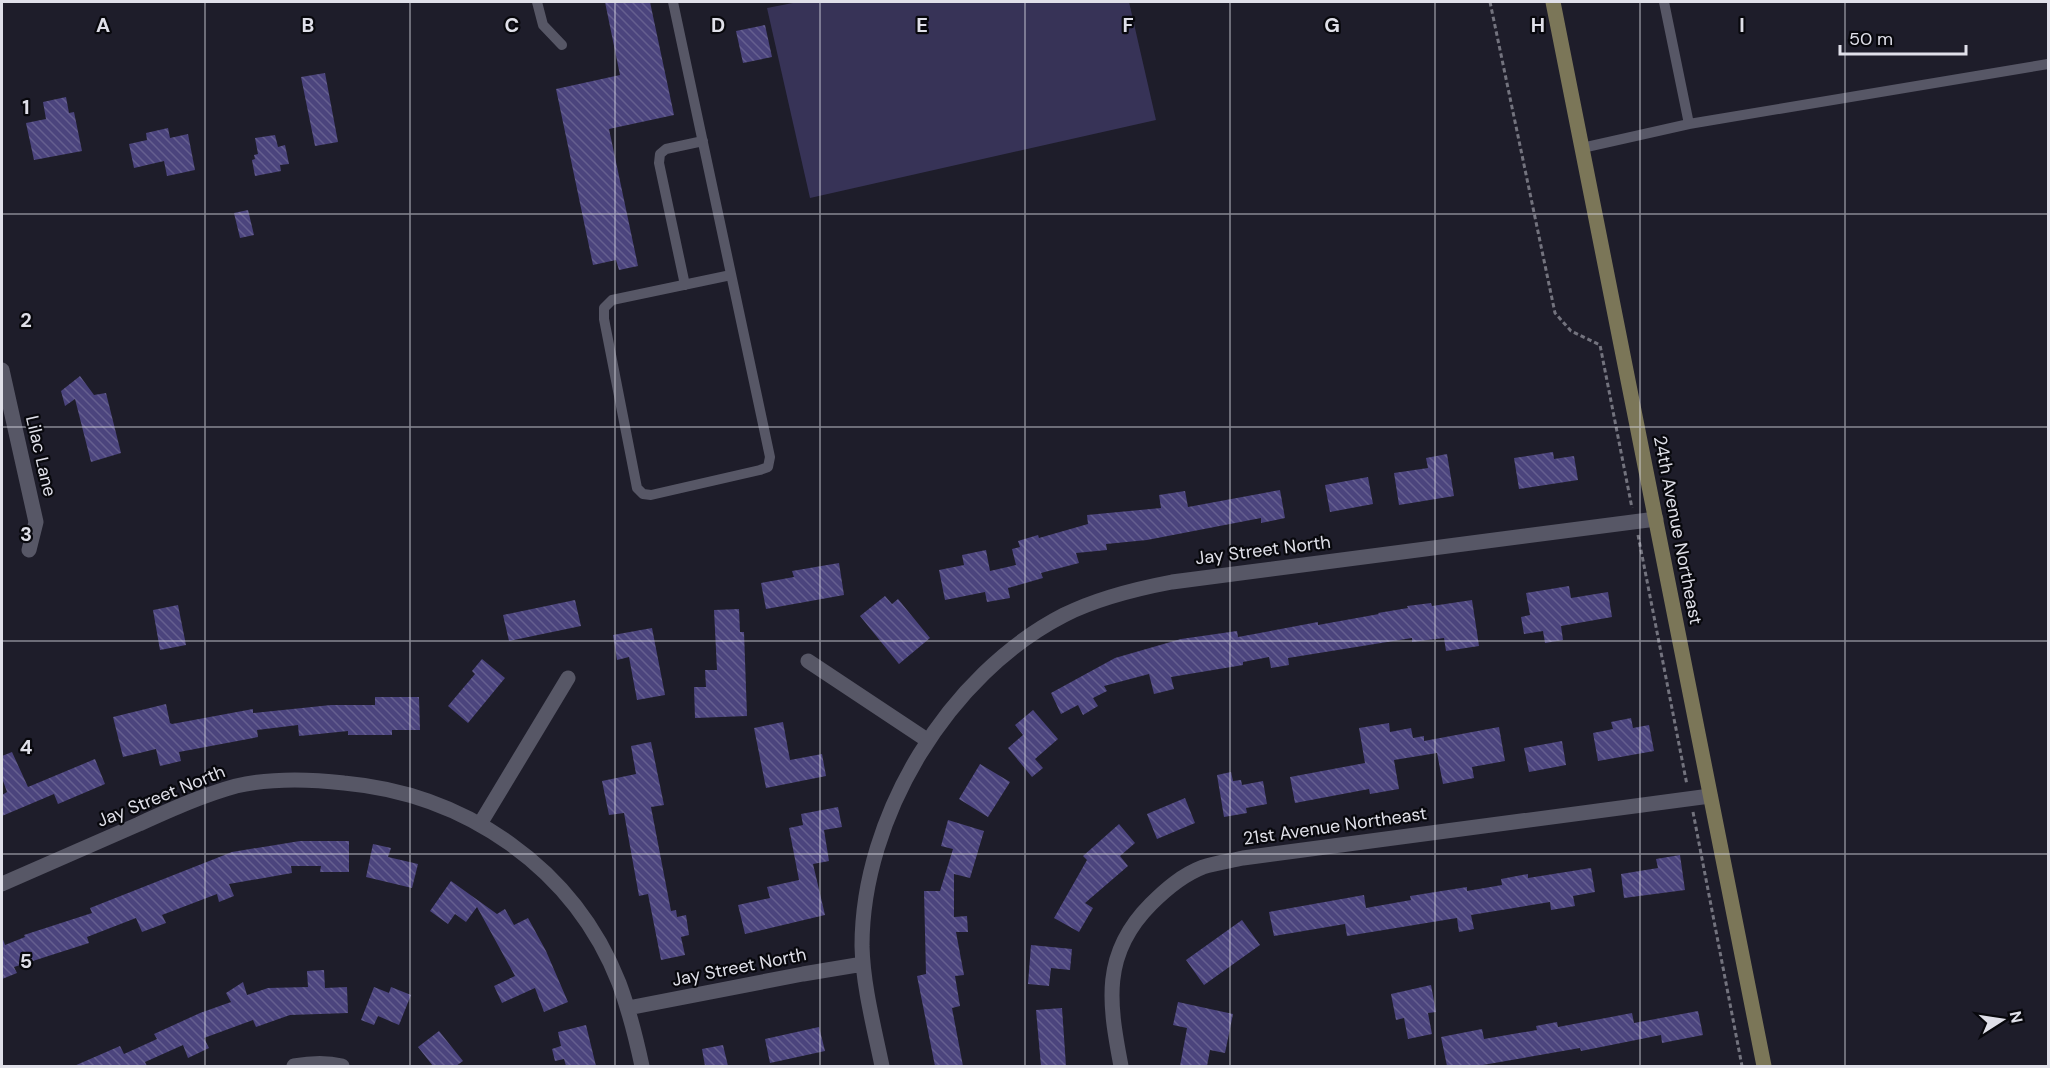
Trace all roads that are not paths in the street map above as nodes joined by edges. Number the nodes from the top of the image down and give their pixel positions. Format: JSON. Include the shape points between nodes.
{"nodes":[{"id":1,"x":537,"y":2,"type":"edge"},
{"id":2,"x":673,"y":2,"type":"edge"},
{"id":3,"x":1554,"y":2,"type":"edge"},
{"id":4,"x":1664,"y":2,"type":"edge"},
{"id":5,"x":562,"y":45,"type":"dead end"},
{"id":6,"x":2049,"y":64,"type":"edge"},
{"id":7,"x":1689,"y":124,"type":"junction"},
{"id":8,"x":703,"y":141,"type":"junction"},
{"id":9,"x":1582,"y":148,"type":"junction"},
{"id":10,"x":731,"y":275,"type":"junction"},
{"id":11,"x":685,"y":285,"type":"junction"},
{"id":12,"x":2,"y":369,"type":"edge"},
{"id":13,"x":1656,"y":519,"type":"junction"},
{"id":14,"x":29,"y":550,"type":"dead end"},
{"id":15,"x":808,"y":661,"type":"dead end"},
{"id":16,"x":568,"y":678,"type":"dead end"},
{"id":17,"x":927,"y":740,"type":"junction"},
{"id":18,"x":1710,"y":796,"type":"junction"},
{"id":19,"x":480,"y":824,"type":"junction"},
{"id":20,"x":2,"y":884,"type":"edge"},
{"id":21,"x":863,"y":964,"type":"junction"},
{"id":22,"x":627,"y":1008,"type":"junction"},
{"id":23,"x":294,"y":1066,"type":"edge"},
{"id":24,"x":342,"y":1066,"type":"edge"},
{"id":25,"x":642,"y":1066,"type":"edge"},
{"id":26,"x":882,"y":1066,"type":"edge"},
{"id":27,"x":1121,"y":1066,"type":"edge"},
{"id":28,"x":1764,"y":1066,"type":"edge"}],
"edges":[{"from":1,"to":5,"type":"lane","via":[[543,26]]},
{"from":2,"to":8,"type":"lane"},
{"from":3,"to":9,"type":"main road","name":"24th Avenue Northeast"},
{"from":4,"to":7,"type":"lane"},
{"from":6,"to":7,"type":"lane"},
{"from":7,"to":9,"type":"lane"},
{"from":8,"to":10,"type":"lane"},
{"from":8,"to":11,"type":"lane","via":[[666,149],[660,154]]},
{"from":9,"to":13,"type":"main road","name":"24th Avenue Northeast"},
{"from":10,"to":11,"type":"lane"},
{"from":10,"to":11,"type":"lane","via":[[770,457],[768,467],[643,494],[637,488],[604,308],[612,300]]},
{"from":12,"to":14,"type":"street","name":"Lilac Lane","via":[[36,522]]},
{"from":13,"to":17,"type":"street","name":"Jay Street North","via":[[1128,591],[1061,616],[1023,641],[970,688]]},
{"from":13,"to":18,"type":"main road","name":"24th Avenue Northeast"},
{"from":15,"to":17,"type":"street"},
{"from":16,"to":19,"type":"street"},
{"from":17,"to":21,"type":"street","name":"Jay Street North","via":[[902,784],[880,838],[866,897]]},
{"from":18,"to":27,"type":"street","name":"21st Avenue Northeast","via":[[1243,858],[1202,867],[1169,886],[1138,916],[1116,955],[1112,995]]},
{"from":18,"to":28,"type":"main road","name":"24th Avenue Northeast"},
{"from":19,"to":20,"type":"street","name":"Jay Street North","via":[[429,801],[369,785],[309,779],[259,782],[235,786],[181,806]]},
{"from":19,"to":22,"type":"street","name":"Jay Street North","via":[[509,842],[573,902],[618,981]]},
{"from":21,"to":22,"type":"street","name":"Jay Street North"},
{"from":21,"to":26,"type":"street"},
{"from":22,"to":25,"type":"street"},
{"from":23,"to":24,"type":"street"}]}
